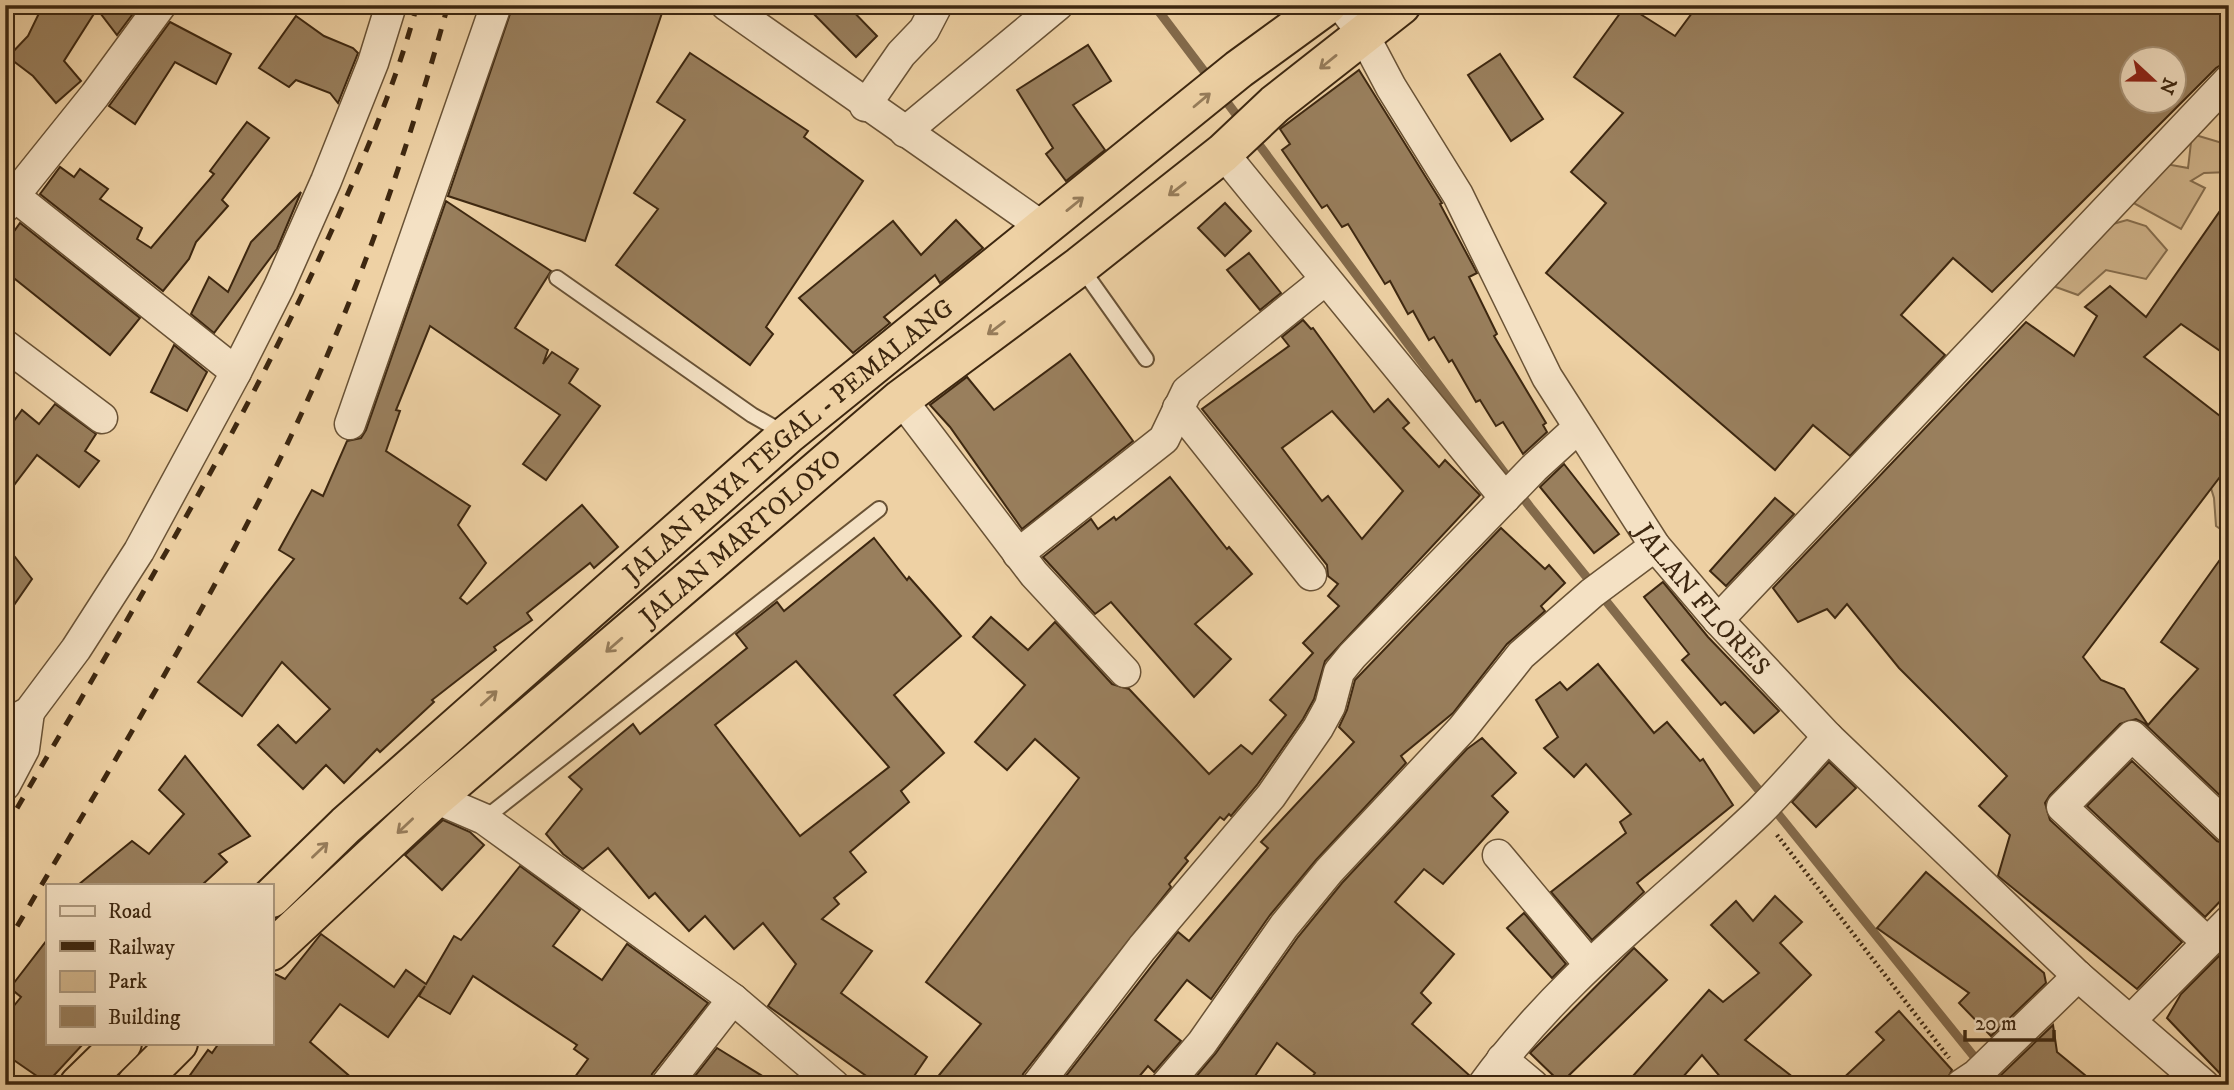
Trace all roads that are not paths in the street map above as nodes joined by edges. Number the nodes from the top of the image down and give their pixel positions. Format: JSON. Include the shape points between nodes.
{"nodes":[{"id":1,"x":161,"y":5,"type":"edge"},
{"id":2,"x":391,"y":5,"type":"edge"},
{"id":3,"x":496,"y":5,"type":"edge"},
{"id":4,"x":726,"y":5,"type":"edge"},
{"id":5,"x":937,"y":5,"type":"edge"},
{"id":6,"x":1058,"y":5,"type":"edge"},
{"id":7,"x":1326,"y":5,"type":"edge"},
{"id":8,"x":1401,"y":5,"type":"edge"},
{"id":9,"x":1352,"y":19,"type":"edge"},
{"id":10,"x":2229,"y":80,"type":"edge"},
{"id":11,"x":865,"y":106,"type":"junction"},
{"id":12,"x":905,"y":132,"type":"junction"},
{"id":13,"x":1227,"y":150,"type":"junction"},
{"id":14,"x":9,"y":201,"type":"edge"},
{"id":15,"x":1044,"y":229,"type":"junction"},
{"id":16,"x":1080,"y":266,"type":"junction"},
{"id":17,"x":556,"y":278,"type":"dead end"},
{"id":18,"x":1325,"y":280,"type":"junction"},
{"id":19,"x":5,"y":345,"type":"edge"},
{"id":20,"x":1146,"y":359,"type":"dead end"},
{"id":21,"x":236,"y":372,"type":"junction"},
{"id":22,"x":901,"y":399,"type":"junction"},
{"id":23,"x":1178,"y":408,"type":"junction"},
{"id":24,"x":102,"y":418,"type":"dead end"},
{"id":25,"x":350,"y":424,"type":"dead end"},
{"id":26,"x":1578,"y":428,"type":"junction"},
{"id":27,"x":787,"y":435,"type":"junction"},
{"id":28,"x":1518,"y":485,"type":"junction"},
{"id":29,"x":879,"y":509,"type":"dead end"},
{"id":30,"x":1655,"y":546,"type":"junction"},
{"id":31,"x":1018,"y":554,"type":"junction"},
{"id":32,"x":1311,"y":575,"type":"dead end"},
{"id":33,"x":1718,"y":620,"type":"junction"},
{"id":34,"x":1125,"y":672,"type":"dead end"},
{"id":35,"x":17,"y":718,"type":"edge"},
{"id":36,"x":1828,"y":737,"type":"junction"},
{"id":37,"x":5,"y":785,"type":"edge"},
{"id":38,"x":435,"y":798,"type":"junction"},
{"id":39,"x":484,"y":819,"type":"junction"},
{"id":40,"x":2229,"y":828,"type":"edge"},
{"id":41,"x":1498,"y":855,"type":"dead end"},
{"id":42,"x":273,"y":896,"type":"edge"},
{"id":43,"x":2229,"y":921,"type":"edge"},
{"id":44,"x":2207,"y":943,"type":"junction"},
{"id":45,"x":273,"y":949,"type":"edge"},
{"id":46,"x":1589,"y":964,"type":"junction"},
{"id":47,"x":2078,"y":976,"type":"junction"},
{"id":48,"x":733,"y":999,"type":"junction"},
{"id":49,"x":2131,"y":1020,"type":"junction"},
{"id":50,"x":121,"y":1044,"type":"edge"},
{"id":51,"x":177,"y":1044,"type":"edge"},
{"id":52,"x":1502,"y":1059,"type":"junction"},
{"id":53,"x":1974,"y":1075,"type":"edge"},
{"id":54,"x":79,"y":1085,"type":"edge"},
{"id":55,"x":136,"y":1085,"type":"edge"},
{"id":56,"x":666,"y":1085,"type":"edge"},
{"id":57,"x":834,"y":1085,"type":"edge"},
{"id":58,"x":1037,"y":1085,"type":"edge"},
{"id":59,"x":1167,"y":1085,"type":"edge"},
{"id":60,"x":1483,"y":1085,"type":"edge"},
{"id":61,"x":1533,"y":1085,"type":"edge"},
{"id":62,"x":2204,"y":1085,"type":"edge"}],
"edges":[{"from":1,"to":14,"type":"street"},
{"from":2,"to":21,"type":"street","via":[[326,181]]},
{"from":3,"to":25,"type":"street"},
{"from":4,"to":11,"type":"street"},
{"from":5,"to":11,"type":"street","via":[[925,30],[901,54]]},
{"from":6,"to":12,"type":"street"},
{"from":15,"to":7,"type":"highway","name":"JALAN RAYA TEGAL - PEMALANG","one_way":true},
{"from":8,"to":9,"type":"highway"},
{"from":9,"to":13,"type":"highway","one_way":true},
{"from":9,"to":26,"type":"street","name":"JALAN FLORES","via":[[1458,195],[1547,377]]},
{"from":10,"to":33,"type":"street"},
{"from":11,"to":12,"type":"street"},
{"from":12,"to":15,"type":"street"},
{"from":13,"to":16,"type":"highway","name":"JALAN MARTOLOYO","one_way":true},
{"from":13,"to":18,"type":"street"},
{"from":14,"to":21,"type":"street"},
{"from":15,"to":16,"type":"highway"},
{"from":15,"to":27,"type":"highway","name":"JALAN RAYA TEGAL - PEMALANG"},
{"from":16,"to":20,"type":"lane"},
{"from":16,"to":22,"type":"highway","name":"JALAN MARTOLOYO","one_way":true},
{"from":17,"to":27,"type":"lane"},
{"from":18,"to":23,"type":"street","via":[[1187,390]]},
{"from":18,"to":28,"type":"street"},
{"from":19,"to":24,"type":"street"},
{"from":21,"to":35,"type":"street","via":[[139,551],[76,649]]},
{"from":22,"to":31,"type":"street"},
{"from":22,"to":38,"type":"highway","name":"JALAN MARTOLOYO","one_way":true},
{"from":23,"to":31,"type":"street","via":[[1164,439]]},
{"from":23,"to":32,"type":"street"},
{"from":26,"to":28,"type":"street"},
{"from":26,"to":30,"type":"street","name":"JALAN FLORES"},
{"from":42,"to":27,"type":"highway","name":"JALAN RAYA TEGAL - PEMALANG","one_way":true,"via":[[346,825]]},
{"from":28,"to":58,"type":"street","via":[[1339,672],[1330,706],[1271,796],[1142,948]]},
{"from":29,"to":39,"type":"lane"},
{"from":30,"to":33,"type":"street","name":"JALAN FLORES"},
{"from":30,"to":59,"type":"street","via":[[1521,655],[1454,738],[1329,871]]},
{"from":31,"to":34,"type":"street"},
{"from":33,"to":36,"type":"street","name":"JALAN FLORES"},
{"from":35,"to":37,"type":"street","via":[[24,749]]},
{"from":36,"to":46,"type":"street","via":[[1759,812]]},
{"from":36,"to":47,"type":"street","name":"JALAN FLORES"},
{"from":38,"to":39,"type":"street"},
{"from":38,"to":45,"type":"highway","name":"JALAN MARTOLOYO","one_way":true},
{"from":39,"to":48,"type":"street"},
{"from":40,"to":44,"type":"street","via":[[2132,736],[2062,807]]},
{"from":41,"to":46,"type":"street"},
{"from":43,"to":44,"type":"street"},
{"from":44,"to":49,"type":"street"},
{"from":46,"to":52,"type":"street"},
{"from":47,"to":49,"type":"street","name":"JALAN FLORES"},
{"from":47,"to":53,"type":"street"},
{"from":48,"to":56,"type":"street"},
{"from":48,"to":57,"type":"street"},
{"from":49,"to":62,"type":"street","name":"JALAN FLORES"},
{"from":50,"to":54,"type":"highway"},
{"from":51,"to":55,"type":"highway"},
{"from":52,"to":60,"type":"street"},
{"from":52,"to":61,"type":"street"}]}
